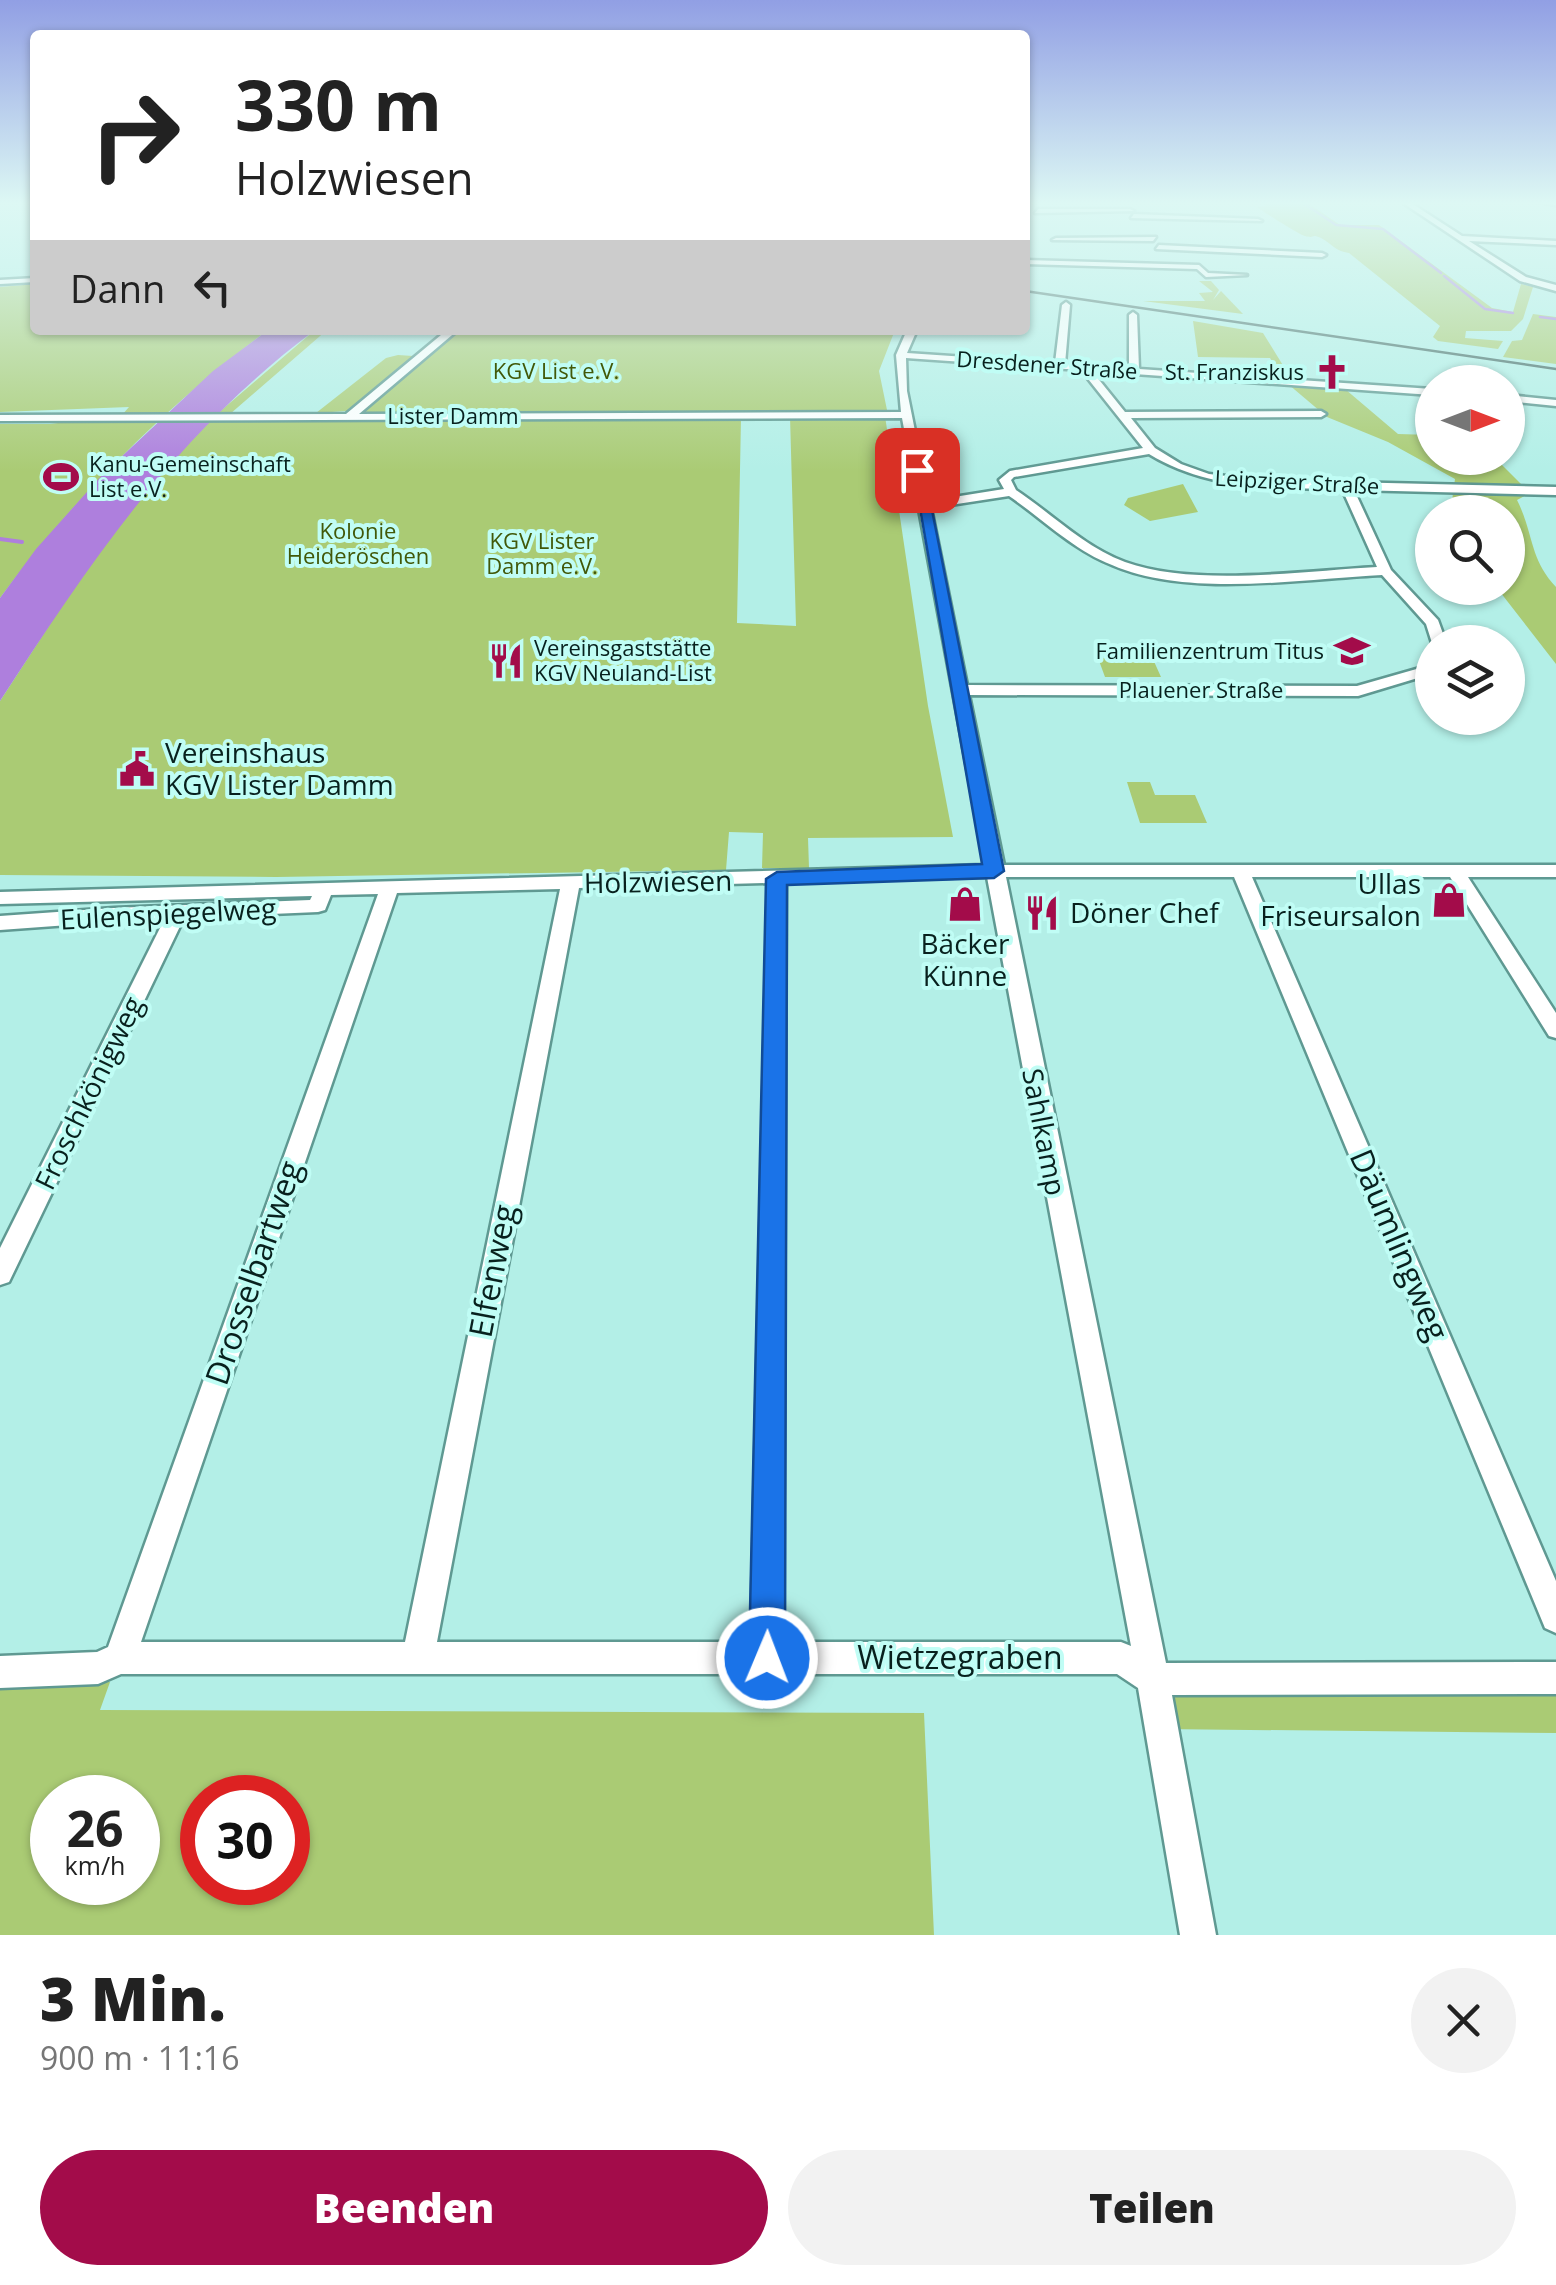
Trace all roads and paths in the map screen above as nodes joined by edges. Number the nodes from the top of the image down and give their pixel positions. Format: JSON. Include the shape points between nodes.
{"nodes":[{"id":1,"x":1066,"y":304,"type":"dead end"},
{"id":2,"x":1133,"y":314,"type":"dead end"},
{"id":3,"x":448,"y":335,"type":"edge"},
{"id":4,"x":910,"y":335,"type":"edge"},
{"id":5,"x":901,"y":355,"type":"junction"},
{"id":6,"x":1060,"y":366,"type":"junction"},
{"id":7,"x":1084,"y":368,"type":"junction"},
{"id":8,"x":1134,"y":372,"type":"junction"},
{"id":9,"x":1415,"y":391,"type":"edge"},
{"id":10,"x":1525,"y":399,"type":"edge"},
{"id":11,"x":1556,"y":402,"type":"edge"},
{"id":12,"x":906,"y":414,"type":"junction"},
{"id":13,"x":1321,"y":414,"type":"dead end"},
{"id":14,"x":350,"y":416,"type":"junction"},
{"id":15,"x":1123,"y":416,"type":"junction"},
{"id":16,"x":0,"y":418,"type":"edge"},
{"id":17,"x":1152,"y":450,"type":"junction"},
{"id":18,"x":1346,"y":486,"type":"junction"},
{"id":19,"x":1011,"y":492,"type":"junction"},
{"id":20,"x":1556,"y":492,"type":"edge"},
{"id":21,"x":924,"y":504,"type":"junction"},
{"id":22,"x":1385,"y":570,"type":"junction"},
{"id":23,"x":1434,"y":625,"type":"edge"},
{"id":24,"x":1415,"y":675,"type":"edge"},
{"id":25,"x":959,"y":690,"type":"junction"},
{"id":26,"x":994,"y":871,"type":"junction"},
{"id":27,"x":1241,"y":872,"type":"junction"},
{"id":28,"x":1456,"y":872,"type":"junction"},
{"id":29,"x":1556,"y":872,"type":"edge"},
{"id":30,"x":777,"y":879,"type":"junction"},
{"id":31,"x":570,"y":884,"type":"junction"},
{"id":32,"x":389,"y":888,"type":"junction"},
{"id":33,"x":324,"y":890,"type":"junction"},
{"id":34,"x":0,"y":898,"type":"edge"},
{"id":35,"x":178,"y":912,"type":"junction"},
{"id":36,"x":0,"y":924,"type":"edge"},
{"id":37,"x":1556,"y":1029,"type":"edge"},
{"id":38,"x":0,"y":1274,"type":"edge"},
{"id":39,"x":1556,"y":1618,"type":"edge"},
{"id":40,"x":120,"y":1658,"type":"junction"},
{"id":41,"x":418,"y":1658,"type":"junction"},
{"id":42,"x":767,"y":1658,"type":"junction"},
{"id":43,"x":0,"y":1672,"type":"edge"},
{"id":44,"x":1153,"y":1678,"type":"junction"},
{"id":45,"x":1556,"y":1678,"type":"edge"},
{"id":46,"x":1198,"y":1935,"type":"edge"}],
"edges":[{"from":1,"to":6,"type":"street"},
{"from":2,"to":8,"type":"street"},
{"from":3,"to":14,"type":"street"},
{"from":4,"to":5,"type":"street","name":"Sahlkamp"},
{"from":5,"to":6,"type":"street","name":"Dresdener Straße"},
{"from":5,"to":12,"type":"street","name":"Sahlkamp"},
{"from":6,"to":7,"type":"street","name":"Dresdener Straße"},
{"from":7,"to":8,"type":"street","name":"Dresdener Straße"},
{"from":7,"to":15,"type":"street","name":"Leipziger Straße"},
{"from":8,"to":9,"type":"street","name":"Dresdener Straße"},
{"from":10,"to":11,"type":"street"},
{"from":12,"to":14,"type":"street","name":"Lister Damm"},
{"from":12,"to":21,"type":"street","name":"Sahlkamp"},
{"from":13,"to":15,"type":"street"},
{"from":14,"to":16,"type":"street","name":"Lister Damm"},
{"from":15,"to":17,"type":"street","name":"Leipziger Straße"},
{"from":17,"to":18,"type":"street","name":"Leipziger Straße","via":[[1223,480]]},
{"from":17,"to":19,"type":"street","via":[[1010,474],[1005,480]]},
{"from":18,"to":20,"type":"street","name":"Leipziger Straße"},
{"from":18,"to":22,"type":"street"},
{"from":19,"to":21,"type":"street"},
{"from":19,"to":22,"type":"street","via":[[1110,560],[1134,569],[1189,576]]},
{"from":21,"to":25,"type":"street","name":"Sahlkamp"},
{"from":22,"to":23,"type":"street"},
{"from":24,"to":25,"type":"street","name":"Plauener Straße","via":[[1358,690]]},
{"from":25,"to":26,"type":"street","name":"Sahlkamp"},
{"from":26,"to":27,"type":"street","name":"Holzwiesen"},
{"from":26,"to":30,"type":"street","name":"Holzwiesen"},
{"from":26,"to":44,"type":"street","name":"Sahlkamp"},
{"from":27,"to":28,"type":"street","name":"Holzwiesen"},
{"from":27,"to":39,"type":"street","name":"Däumlingweg"},
{"from":28,"to":29,"type":"street","name":"Holzwiesen"},
{"from":28,"to":37,"type":"street"},
{"from":30,"to":31,"type":"street","name":"Holzwiesen"},
{"from":30,"to":42,"type":"street"},
{"from":31,"to":32,"type":"street","name":"Holzwiesen"},
{"from":31,"to":41,"type":"street","name":"Elfenweg"},
{"from":32,"to":33,"type":"street","name":"Holzwiesen"},
{"from":32,"to":40,"type":"street","name":"Drosselbartweg"},
{"from":33,"to":34,"type":"street","name":"Holzwiesen"},
{"from":33,"to":35,"type":"street","name":"Eulenspiegelweg","via":[[318,906]]},
{"from":35,"to":36,"type":"street","name":"Eulenspiegelweg"},
{"from":35,"to":38,"type":"street","name":"Froschkönigweg"},
{"from":40,"to":41,"type":"street","name":"Wietzegraben"},
{"from":40,"to":43,"type":"street","name":"Wietzegraben","via":[[98,1668]]},
{"from":41,"to":42,"type":"street","name":"Wietzegraben"},
{"from":42,"to":44,"type":"street","name":"Wietzegraben","via":[[1122,1658]]},
{"from":44,"to":45,"type":"street","name":"Wietzegraben"},
{"from":44,"to":46,"type":"street","name":"Sahlkamp"}]}
